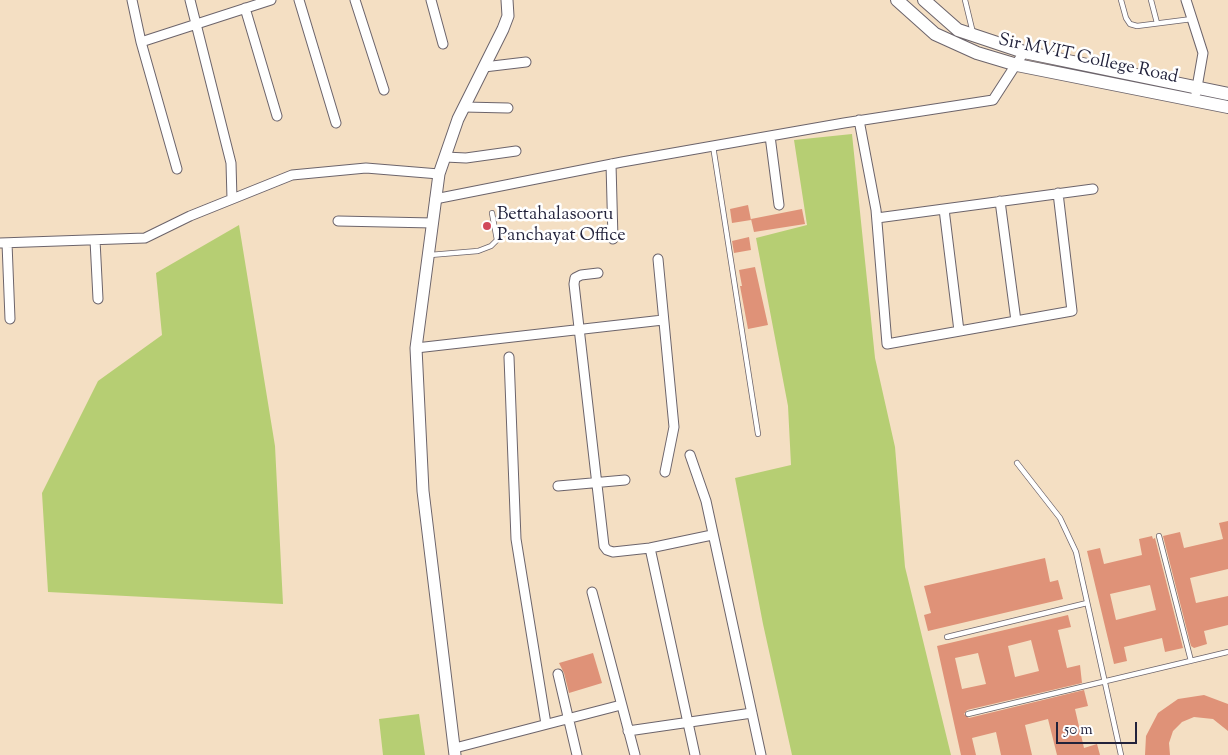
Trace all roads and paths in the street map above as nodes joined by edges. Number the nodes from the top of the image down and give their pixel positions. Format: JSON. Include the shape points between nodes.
{"nodes":[{"id":1,"x":132,"y":0,"type":"edge"},
{"id":2,"x":190,"y":0,"type":"edge"},
{"id":3,"x":271,"y":0,"type":"edge"},
{"id":4,"x":299,"y":0,"type":"edge"},
{"id":5,"x":355,"y":0,"type":"edge"},
{"id":6,"x":432,"y":0,"type":"edge"},
{"id":7,"x":507,"y":0,"type":"edge"},
{"id":8,"x":897,"y":0,"type":"edge"},
{"id":9,"x":924,"y":0,"type":"edge"},
{"id":10,"x":965,"y":0,"type":"edge"},
{"id":11,"x":1121,"y":0,"type":"edge"},
{"id":12,"x":1151,"y":0,"type":"edge"},
{"id":13,"x":1186,"y":0,"type":"edge"},
{"id":14,"x":245,"y":8,"type":"junction"},
{"id":15,"x":1192,"y":19,"type":"junction"},
{"id":16,"x":1157,"y":23,"type":"junction"},
{"id":17,"x":196,"y":24,"type":"junction"},
{"id":18,"x":974,"y":37,"type":"junction"},
{"id":19,"x":141,"y":42,"type":"junction"},
{"id":20,"x":444,"y":44,"type":"dead end"},
{"id":21,"x":1024,"y":52,"type":"junction"},
{"id":22,"x":526,"y":62,"type":"dead end"},
{"id":23,"x":1017,"y":65,"type":"junction"},
{"id":24,"x":484,"y":68,"type":"junction"},
{"id":25,"x":1197,"y":86,"type":"junction"},
{"id":26,"x":384,"y":90,"type":"dead end"},
{"id":27,"x":1228,"y":94,"type":"edge"},
{"id":28,"x":1195,"y":100,"type":"junction"},
{"id":29,"x":464,"y":107,"type":"junction"},
{"id":30,"x":1228,"y":107,"type":"edge"},
{"id":31,"x":508,"y":108,"type":"dead end"},
{"id":32,"x":277,"y":116,"type":"dead end"},
{"id":33,"x":859,"y":120,"type":"junction"},
{"id":34,"x":336,"y":123,"type":"dead end"},
{"id":35,"x":770,"y":136,"type":"junction"},
{"id":36,"x":713,"y":146,"type":"junction"},
{"id":37,"x":516,"y":151,"type":"dead end"},
{"id":38,"x":445,"y":157,"type":"junction"},
{"id":39,"x":611,"y":164,"type":"junction"},
{"id":40,"x":178,"y":169,"type":"dead end"},
{"id":41,"x":439,"y":174,"type":"junction"},
{"id":42,"x":1093,"y":188,"type":"dead end"},
{"id":43,"x":1058,"y":193,"type":"junction"},
{"id":44,"x":232,"y":199,"type":"junction"},
{"id":45,"x":434,"y":199,"type":"junction"},
{"id":46,"x":1000,"y":201,"type":"junction"},
{"id":47,"x":779,"y":204,"type":"dead end"},
{"id":48,"x":944,"y":209,"type":"junction"},
{"id":49,"x":492,"y":213,"type":"dead end"},
{"id":50,"x":877,"y":218,"type":"junction"},
{"id":51,"x":338,"y":221,"type":"dead end"},
{"id":52,"x":433,"y":223,"type":"junction"},
{"id":53,"x":613,"y":239,"type":"dead end"},
{"id":54,"x":94,"y":240,"type":"junction"},
{"id":55,"x":4,"y":243,"type":"edge"},
{"id":56,"x":428,"y":255,"type":"junction"},
{"id":57,"x":658,"y":259,"type":"dead end"},
{"id":58,"x":598,"y":273,"type":"dead end"},
{"id":59,"x":98,"y":299,"type":"dead end"},
{"id":60,"x":10,"y":319,"type":"dead end"},
{"id":61,"x":663,"y":320,"type":"junction"},
{"id":62,"x":1016,"y":321,"type":"junction"},
{"id":63,"x":580,"y":330,"type":"junction"},
{"id":64,"x":960,"y":331,"type":"junction"},
{"id":65,"x":416,"y":348,"type":"junction"},
{"id":66,"x":509,"y":357,"type":"dead end"},
{"id":67,"x":758,"y":434,"type":"dead end"},
{"id":68,"x":690,"y":455,"type":"dead end"},
{"id":69,"x":1017,"y":463,"type":"dead end"},
{"id":70,"x":665,"y":472,"type":"dead end"},
{"id":71,"x":625,"y":480,"type":"dead end"},
{"id":72,"x":596,"y":482,"type":"junction"},
{"id":73,"x":558,"y":486,"type":"dead end"},
{"id":74,"x":712,"y":536,"type":"junction"},
{"id":75,"x":1159,"y":536,"type":"dead end"},
{"id":76,"x":650,"y":548,"type":"junction"},
{"id":77,"x":592,"y":592,"type":"dead end"},
{"id":78,"x":1087,"y":603,"type":"junction"},
{"id":79,"x":947,"y":637,"type":"dead end"},
{"id":80,"x":1228,"y":652,"type":"edge"},
{"id":81,"x":1191,"y":661,"type":"junction"},
{"id":82,"x":558,"y":674,"type":"dead end"},
{"id":83,"x":1104,"y":682,"type":"junction"},
{"id":84,"x":621,"y":705,"type":"junction"},
{"id":85,"x":752,"y":713,"type":"junction"},
{"id":86,"x":968,"y":714,"type":"dead end"},
{"id":87,"x":567,"y":718,"type":"junction"},
{"id":88,"x":687,"y":722,"type":"junction"},
{"id":89,"x":546,"y":724,"type":"junction"},
{"id":90,"x":628,"y":731,"type":"junction"},
{"id":91,"x":455,"y":751,"type":"edge"},
{"id":92,"x":578,"y":755,"type":"edge"},
{"id":93,"x":635,"y":755,"type":"edge"},
{"id":94,"x":695,"y":755,"type":"edge"},
{"id":95,"x":761,"y":755,"type":"edge"},
{"id":96,"x":1121,"y":755,"type":"edge"}],
"edges":[{"from":1,"to":19,"type":"street"},
{"from":2,"to":17,"type":"street"},
{"from":3,"to":14,"type":"street"},
{"from":4,"to":34,"type":"street"},
{"from":5,"to":26,"type":"street"},
{"from":6,"to":20,"type":"street"},
{"from":7,"to":24,"type":"street","via":[[508,16],[504,29]]},
{"from":8,"to":23,"type":"main road","name":"Sir MVIT College Road","via":[[935,34],[977,53]]},
{"from":9,"to":18,"type":"main road","name":"Sir MVIT College Road","via":[[958,30]]},
{"from":10,"to":18,"type":"lane"},
{"from":11,"to":16,"type":"lane","via":[[1130,24]]},
{"from":12,"to":16,"type":"lane"},
{"from":13,"to":15,"type":"street"},
{"from":14,"to":17,"type":"street"},
{"from":14,"to":32,"type":"street"},
{"from":15,"to":16,"type":"lane"},
{"from":15,"to":25,"type":"street","via":[[1203,53]]},
{"from":17,"to":19,"type":"street"},
{"from":17,"to":44,"type":"street","via":[[231,163]]},
{"from":18,"to":21,"type":"main road","name":"Sir MVIT College Road"},
{"from":19,"to":40,"type":"street"},
{"from":21,"to":23,"type":"street"},
{"from":21,"to":25,"type":"main road","name":"Sir MVIT College Road"},
{"from":22,"to":24,"type":"street"},
{"from":23,"to":28,"type":"main road","name":"Sir MVIT College Road"},
{"from":23,"to":33,"type":"street","via":[[993,100]]},
{"from":24,"to":29,"type":"street"},
{"from":25,"to":27,"type":"main road","name":"Sir MVIT College Road"},
{"from":25,"to":28,"type":"street"},
{"from":28,"to":30,"type":"main road","name":"Sir MVIT College Road"},
{"from":29,"to":31,"type":"street"},
{"from":29,"to":38,"type":"street"},
{"from":33,"to":35,"type":"street"},
{"from":33,"to":50,"type":"street"},
{"from":35,"to":36,"type":"street"},
{"from":35,"to":47,"type":"street"},
{"from":36,"to":39,"type":"street"},
{"from":36,"to":67,"type":"lane"},
{"from":37,"to":38,"type":"street","via":[[466,158]]},
{"from":38,"to":41,"type":"street"},
{"from":39,"to":45,"type":"street"},
{"from":39,"to":53,"type":"street"},
{"from":41,"to":44,"type":"street","via":[[366,168],[292,175]]},
{"from":41,"to":45,"type":"street"},
{"from":42,"to":43,"type":"street"},
{"from":43,"to":46,"type":"street"},
{"from":43,"to":62,"type":"street","via":[[1072,311]]},
{"from":44,"to":54,"type":"street","via":[[145,238]]},
{"from":45,"to":52,"type":"street"},
{"from":46,"to":48,"type":"street"},
{"from":46,"to":62,"type":"street"},
{"from":48,"to":50,"type":"street"},
{"from":48,"to":64,"type":"street"},
{"from":49,"to":56,"type":"lane","via":[[497,240],[491,246],[478,251]]},
{"from":50,"to":64,"type":"street","via":[[887,344]]},
{"from":51,"to":52,"type":"street"},
{"from":52,"to":56,"type":"street"},
{"from":54,"to":55,"type":"street"},
{"from":54,"to":59,"type":"street"},
{"from":55,"to":60,"type":"street"},
{"from":56,"to":65,"type":"street"},
{"from":57,"to":61,"type":"street"},
{"from":58,"to":63,"type":"street","via":[[575,278]]},
{"from":61,"to":63,"type":"street"},
{"from":61,"to":70,"type":"street","via":[[674,427]]},
{"from":62,"to":64,"type":"street"},
{"from":63,"to":65,"type":"street"},
{"from":63,"to":72,"type":"street"},
{"from":65,"to":91,"type":"street","via":[[423,491]]},
{"from":66,"to":89,"type":"street","via":[[516,539]]},
{"from":68,"to":74,"type":"street","via":[[706,501]]},
{"from":69,"to":78,"type":"lane","via":[[1060,518],[1076,552]]},
{"from":71,"to":72,"type":"street"},
{"from":72,"to":73,"type":"street"},
{"from":72,"to":76,"type":"street","via":[[607,550]]},
{"from":74,"to":76,"type":"street"},
{"from":74,"to":85,"type":"street"},
{"from":75,"to":81,"type":"lane"},
{"from":76,"to":88,"type":"street"},
{"from":77,"to":84,"type":"street"},
{"from":78,"to":79,"type":"lane"},
{"from":78,"to":83,"type":"lane"},
{"from":80,"to":81,"type":"lane"},
{"from":81,"to":83,"type":"lane"},
{"from":82,"to":87,"type":"street"},
{"from":83,"to":86,"type":"lane"},
{"from":83,"to":96,"type":"lane"},
{"from":84,"to":87,"type":"street"},
{"from":84,"to":90,"type":"street"},
{"from":85,"to":88,"type":"street"},
{"from":85,"to":95,"type":"street"},
{"from":87,"to":89,"type":"street"},
{"from":87,"to":92,"type":"street"},
{"from":88,"to":90,"type":"street"},
{"from":88,"to":94,"type":"street"},
{"from":89,"to":91,"type":"street"},
{"from":90,"to":93,"type":"street"}]}
